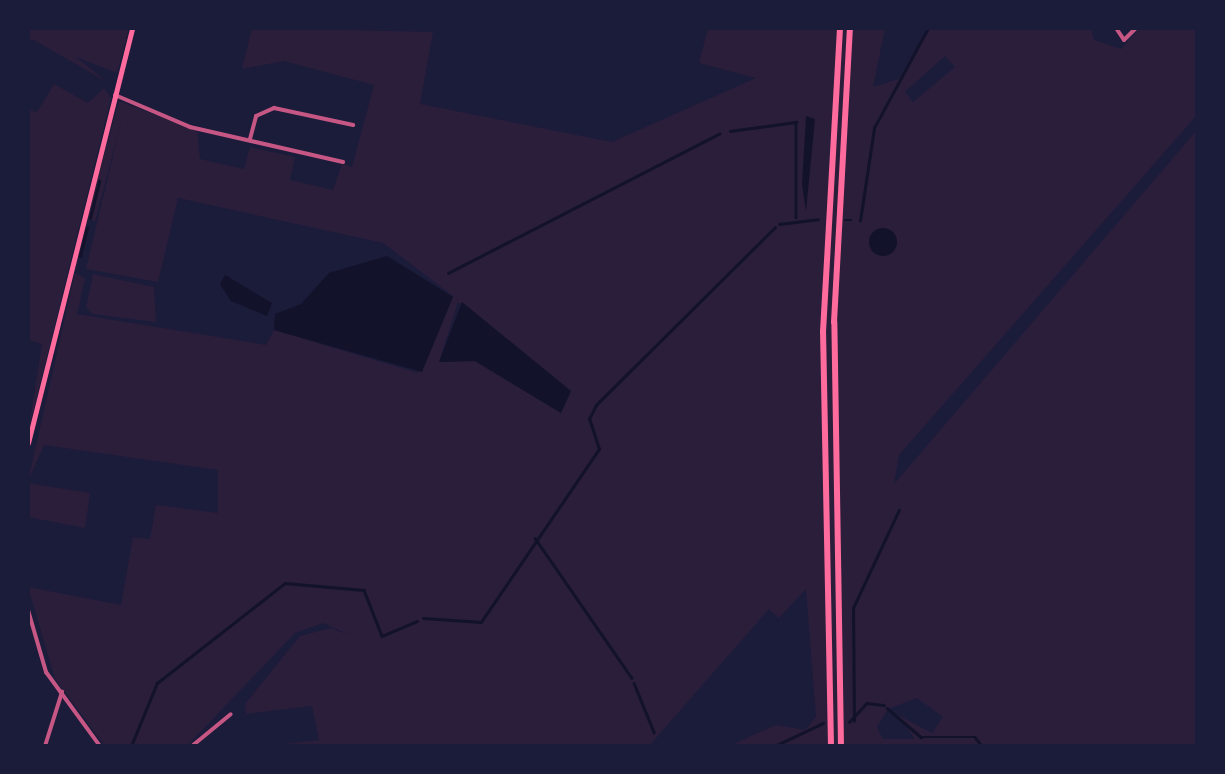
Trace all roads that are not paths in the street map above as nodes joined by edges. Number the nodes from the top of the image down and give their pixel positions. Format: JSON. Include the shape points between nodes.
{"nodes":[{"id":1,"x":132,"y":28,"type":"edge"},
{"id":2,"x":840,"y":28,"type":"edge"},
{"id":3,"x":850,"y":28,"type":"edge"},
{"id":4,"x":1116,"y":28,"type":"edge"},
{"id":5,"x":1136,"y":28,"type":"edge"},
{"id":6,"x":115,"y":95,"type":"junction"},
{"id":7,"x":353,"y":125,"type":"dead end"},
{"id":8,"x":250,"y":141,"type":"junction"},
{"id":9,"x":343,"y":162,"type":"dead end"},
{"id":10,"x":28,"y":442,"type":"edge"},
{"id":11,"x":28,"y":610,"type":"edge"},
{"id":12,"x":62,"y":692,"type":"junction"},
{"id":13,"x":231,"y":714,"type":"dead end"},
{"id":14,"x":45,"y":746,"type":"edge"},
{"id":15,"x":100,"y":746,"type":"edge"},
{"id":16,"x":192,"y":746,"type":"edge"},
{"id":17,"x":831,"y":746,"type":"edge"},
{"id":18,"x":842,"y":746,"type":"edge"}],
"edges":[{"from":1,"to":6,"type":"main road"},
{"from":2,"to":17,"type":"highway","via":[[823,332]]},
{"from":3,"to":18,"type":"highway","via":[[834,322]]},
{"from":4,"to":5,"type":"street","via":[[1124,40]]},
{"from":6,"to":8,"type":"street"},
{"from":6,"to":10,"type":"main road"},
{"from":7,"to":8,"type":"street","via":[[274,108],[256,116]]},
{"from":8,"to":9,"type":"street"},
{"from":11,"to":12,"type":"street"},
{"from":12,"to":14,"type":"street"},
{"from":12,"to":15,"type":"street"},
{"from":13,"to":16,"type":"street"}]}
